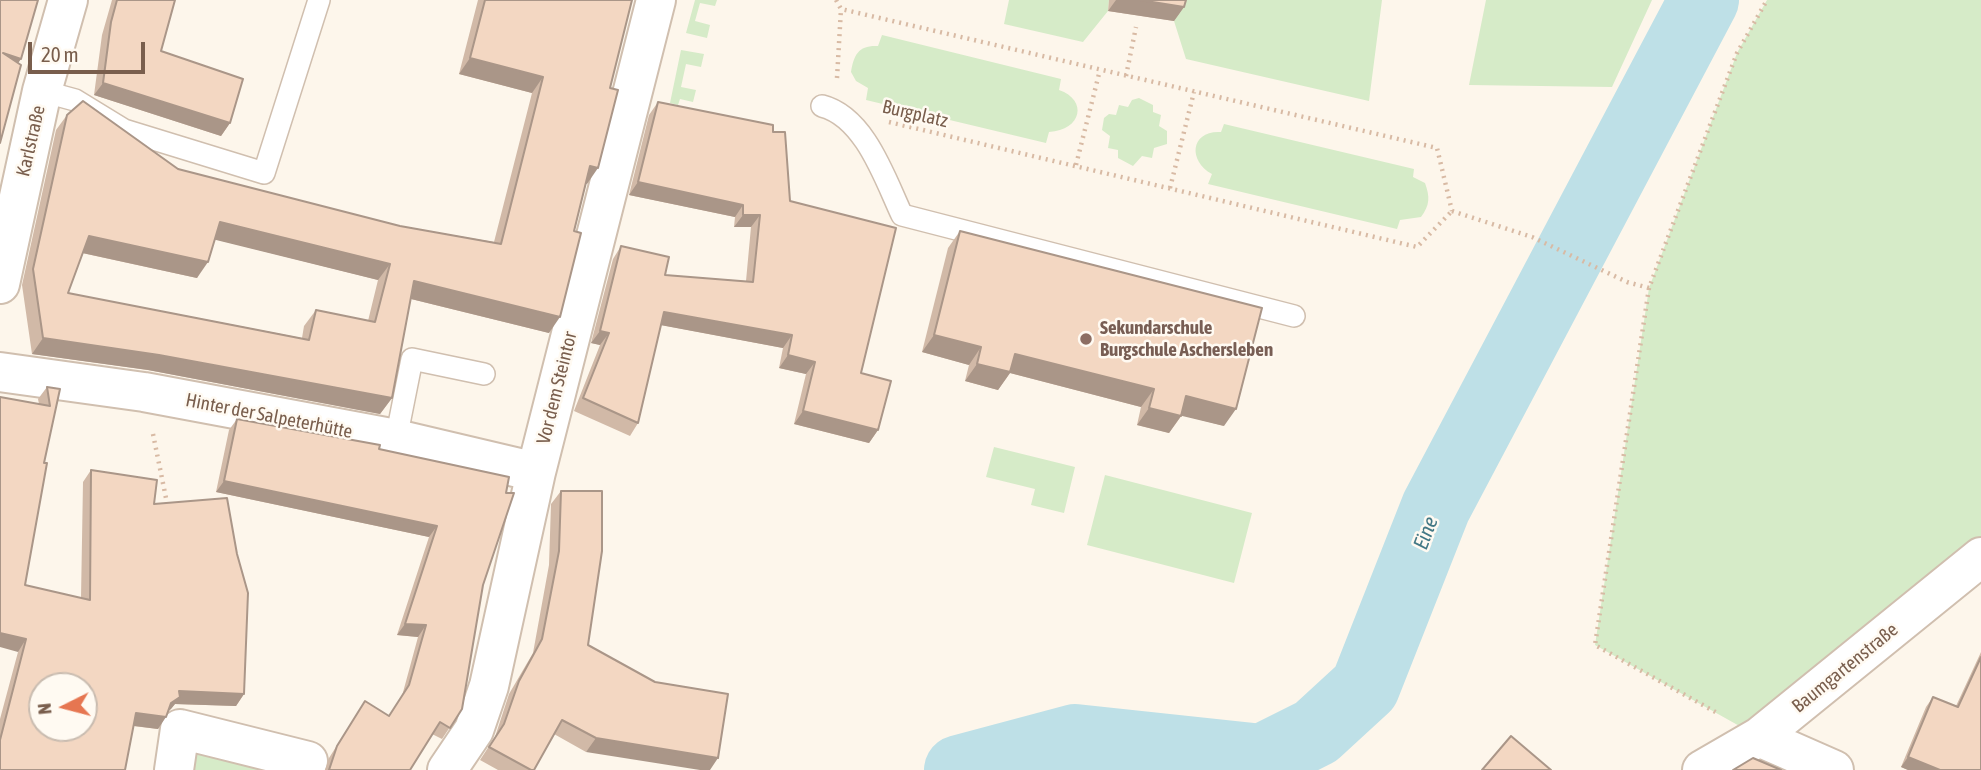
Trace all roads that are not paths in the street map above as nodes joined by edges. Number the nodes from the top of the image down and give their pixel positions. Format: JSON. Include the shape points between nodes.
{"nodes":[{"id":1,"x":68,"y":0,"type":"edge"},
{"id":2,"x":319,"y":0,"type":"edge"},
{"id":3,"x":656,"y":0,"type":"edge"},
{"id":4,"x":43,"y":92,"type":"junction"},
{"id":5,"x":822,"y":106,"type":"dead end"},
{"id":6,"x":0,"y":284,"type":"edge"},
{"id":7,"x":1294,"y":316,"type":"dead end"},
{"id":8,"x":0,"y":372,"type":"edge"},
{"id":9,"x":484,"y":374,"type":"dead end"},
{"id":10,"x":396,"y":439,"type":"junction"},
{"id":11,"x":536,"y":472,"type":"junction"},
{"id":12,"x":1981,"y":557,"type":"edge"},
{"id":13,"x":1759,"y":737,"type":"junction"},
{"id":14,"x":174,"y":770,"type":"edge"},
{"id":15,"x":303,"y":770,"type":"edge"},
{"id":16,"x":447,"y":770,"type":"edge"},
{"id":17,"x":1702,"y":770,"type":"edge"},
{"id":18,"x":1834,"y":770,"type":"edge"}],
"edges":[{"from":1,"to":4,"type":"street","name":"Karlstraße"},
{"from":2,"to":4,"type":"lane","via":[[264,173],[124,130],[75,100]]},
{"from":3,"to":11,"type":"street","name":"Vor dem Steintor"},
{"from":4,"to":6,"type":"street","name":"Karlstraße"},
{"from":5,"to":7,"type":"lane","via":[[836,110],[856,129],[902,215]]},
{"from":8,"to":10,"type":"street","name":"Hinter der Salpeterhütte","via":[[144,392]]},
{"from":9,"to":10,"type":"lane","via":[[412,359]]},
{"from":10,"to":11,"type":"street","name":"Hinter der Salpeterhütte"},
{"from":11,"to":16,"type":"street","name":"Vor dem Steintor","via":[[489,686],[474,730]]},
{"from":12,"to":13,"type":"street","name":"Baumgartenstraße"},
{"from":13,"to":17,"type":"street","name":"Baumgartenstraße"},
{"from":13,"to":18,"type":"street"},
{"from":14,"to":15,"type":"street","via":[[180,729],[308,761]]}]}
